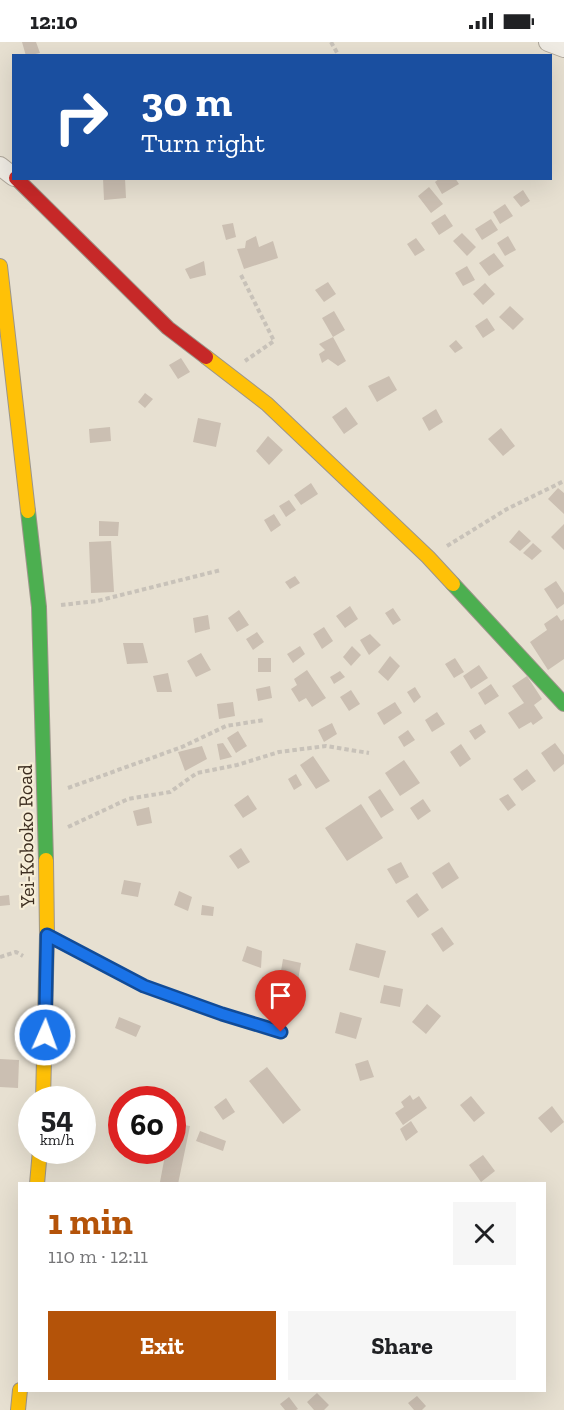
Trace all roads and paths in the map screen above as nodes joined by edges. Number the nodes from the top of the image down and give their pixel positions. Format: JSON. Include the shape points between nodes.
{"nodes":[{"id":1,"x":548,"y":42,"type":"edge"},
{"id":2,"x":564,"y":48,"type":"edge"},
{"id":3,"x":0,"y":166,"type":"edge"},
{"id":4,"x":12,"y":176,"type":"edge"},
{"id":5,"x":17,"y":180,"type":"edge"},
{"id":6,"x":0,"y":266,"type":"edge"},
{"id":7,"x":241,"y":275,"type":"dead end"},
{"id":8,"x":227,"y":374,"type":"junction"},
{"id":9,"x":564,"y":481,"type":"edge"},
{"id":10,"x":428,"y":557,"type":"junction"},
{"id":11,"x":221,"y":570,"type":"dead end"},
{"id":12,"x":39,"y":607,"type":"junction"},
{"id":13,"x":564,"y":704,"type":"edge"},
{"id":14,"x":264,"y":720,"type":"dead end"},
{"id":15,"x":369,"y":753,"type":"dead end"},
{"id":16,"x":46,"y":798,"type":"junction"},
{"id":17,"x":46,"y":837,"type":"junction"},
{"id":18,"x":47,"y":935,"type":"junction"},
{"id":19,"x":281,"y":1032,"type":"dead end"},
{"id":20,"x":43,"y":1086,"type":"edge"},
{"id":21,"x":38,"y":1164,"type":"edge"},
{"id":22,"x":37,"y":1182,"type":"edge"},
{"id":23,"x":20,"y":1392,"type":"edge"},
{"id":24,"x":18,"y":1410,"type":"edge"}],
"edges":[{"from":1,"to":2,"type":"street"},
{"from":3,"to":4,"type":"street"},
{"from":5,"to":8,"type":"main road","via":[[168,328]]},
{"from":6,"to":12,"type":"main road","name":"Yei-Koboko Road"},
{"from":7,"to":8,"type":"path","via":[[274,340]]},
{"from":8,"to":10,"type":"main road","via":[[267,404]]},
{"from":9,"to":10,"type":"path","via":[[507,509]]},
{"from":10,"to":13,"type":"main road"},
{"from":11,"to":12,"type":"path","via":[[97,601]]},
{"from":12,"to":16,"type":"main road","name":"Yei-Koboko Road"},
{"from":14,"to":16,"type":"path","via":[[226,726],[182,747]]},
{"from":15,"to":17,"type":"path","via":[[326,746],[279,752],[197,773],[170,792],[128,799]]},
{"from":16,"to":17,"type":"main road","name":"Yei-Koboko Road"},
{"from":17,"to":18,"type":"main road","name":"Yei-Koboko Road"},
{"from":18,"to":19,"type":"lane","via":[[144,986]]},
{"from":18,"to":20,"type":"main road","name":"Yei-Koboko Road"},
{"from":21,"to":22,"type":"main road"},
{"from":23,"to":24,"type":"main road"}]}
